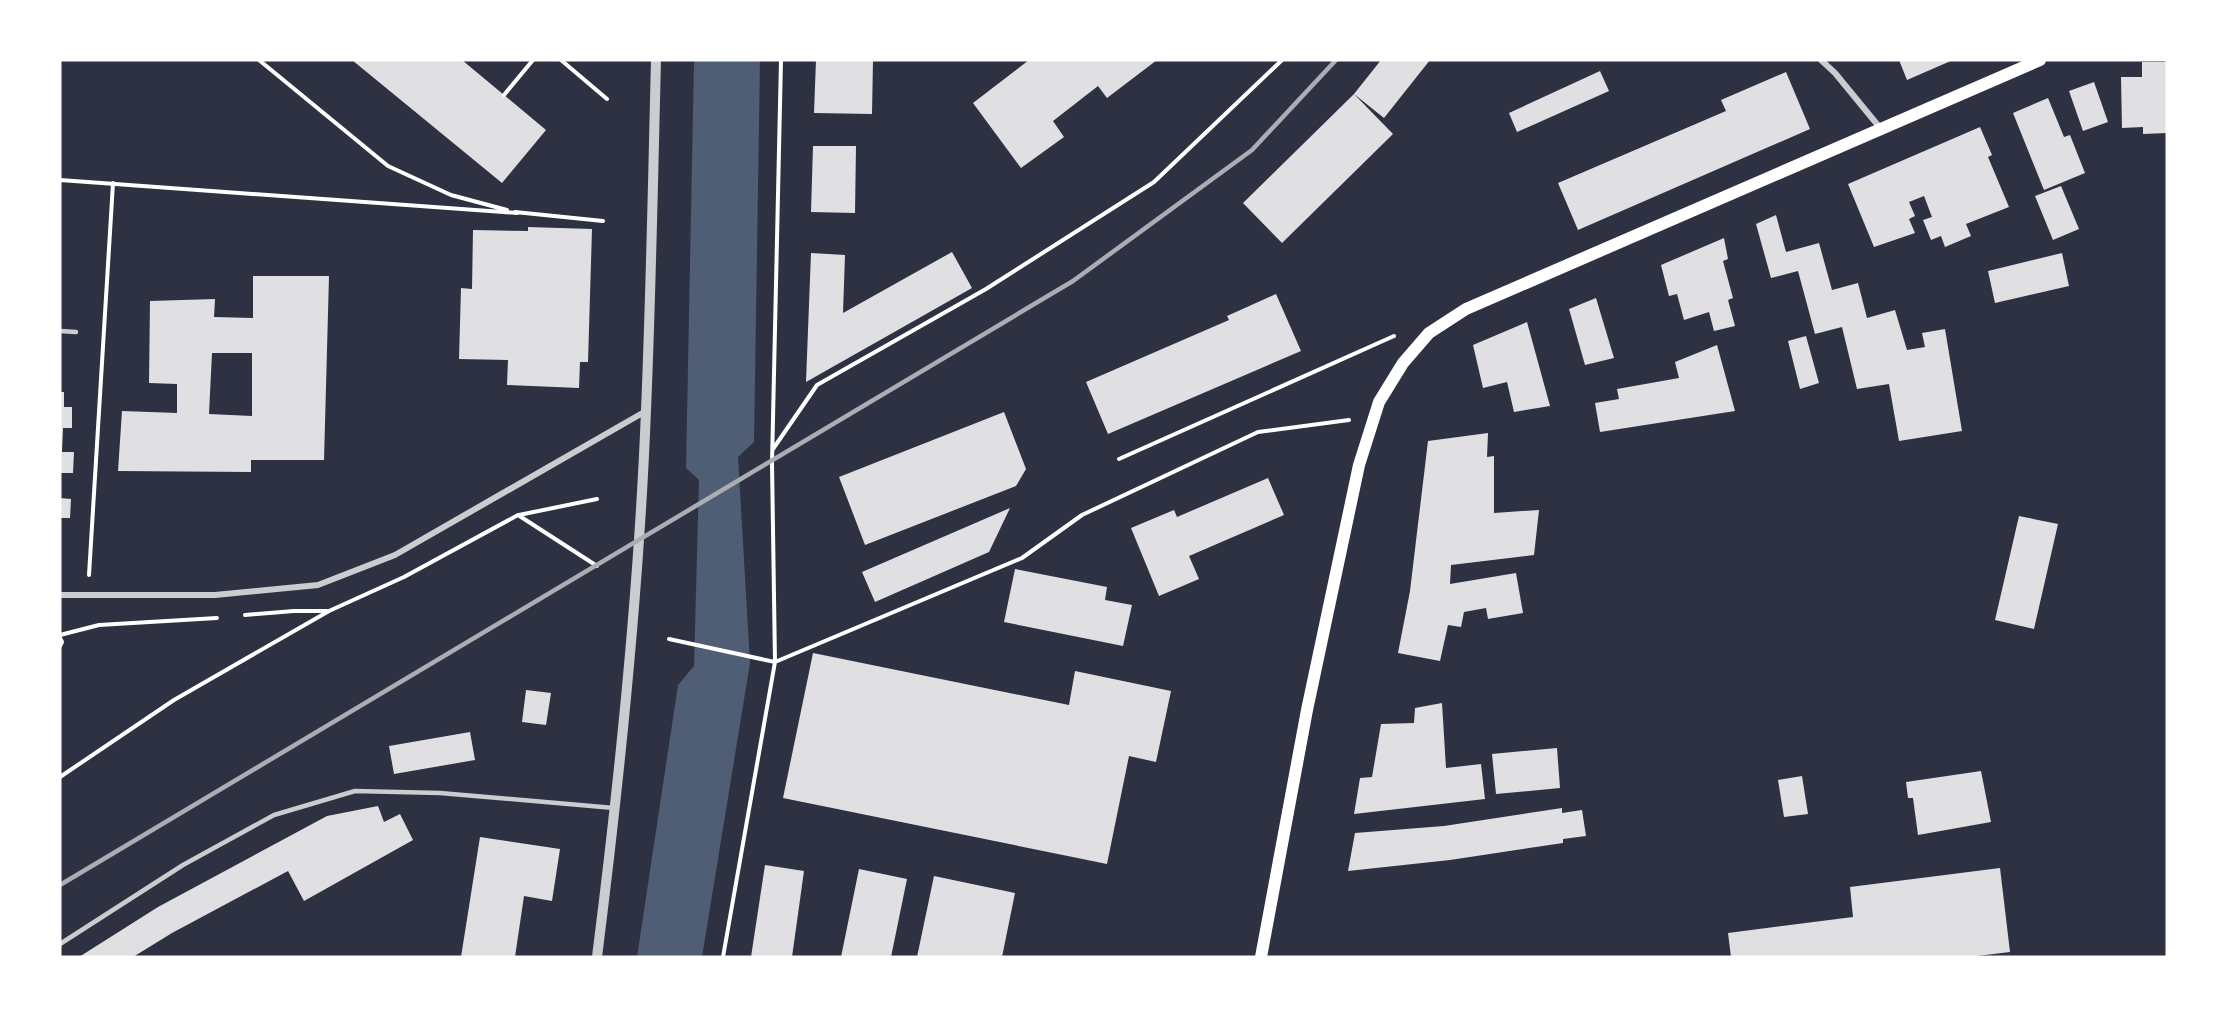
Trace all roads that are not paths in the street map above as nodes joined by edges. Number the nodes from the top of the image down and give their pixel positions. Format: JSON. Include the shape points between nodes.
{"nodes":[{"id":1,"x":656,"y":60,"type":"edge"},
{"id":2,"x":1821,"y":60,"type":"edge"},
{"id":3,"x":2040,"y":60,"type":"edge"},
{"id":4,"x":1881,"y":129,"type":"junction"},
{"id":5,"x":60,"y":331,"type":"edge"},
{"id":6,"x":76,"y":332,"type":"dead end"},
{"id":7,"x":646,"y":410,"type":"junction"},
{"id":8,"x":60,"y":595,"type":"edge"},
{"id":9,"x":616,"y":808,"type":"junction"},
{"id":10,"x":60,"y":944,"type":"edge"},
{"id":11,"x":597,"y":957,"type":"edge"},
{"id":12,"x":1261,"y":957,"type":"edge"}],
"edges":[{"from":1,"to":7,"type":"street"},
{"from":2,"to":4,"type":"street"},
{"from":3,"to":4,"type":"main road"},
{"from":4,"to":12,"type":"main road","via":[[1466,309],[1429,333],[1404,363],[1379,402],[1359,465],[1307,710]]},
{"from":5,"to":6,"type":"lane"},
{"from":7,"to":8,"type":"street","via":[[395,555],[318,585],[215,595]]},
{"from":7,"to":9,"type":"street","via":[[632,637]]},
{"from":9,"to":10,"type":"lane","via":[[440,793],[355,791],[274,815],[183,865]]},
{"from":9,"to":11,"type":"street"}]}
